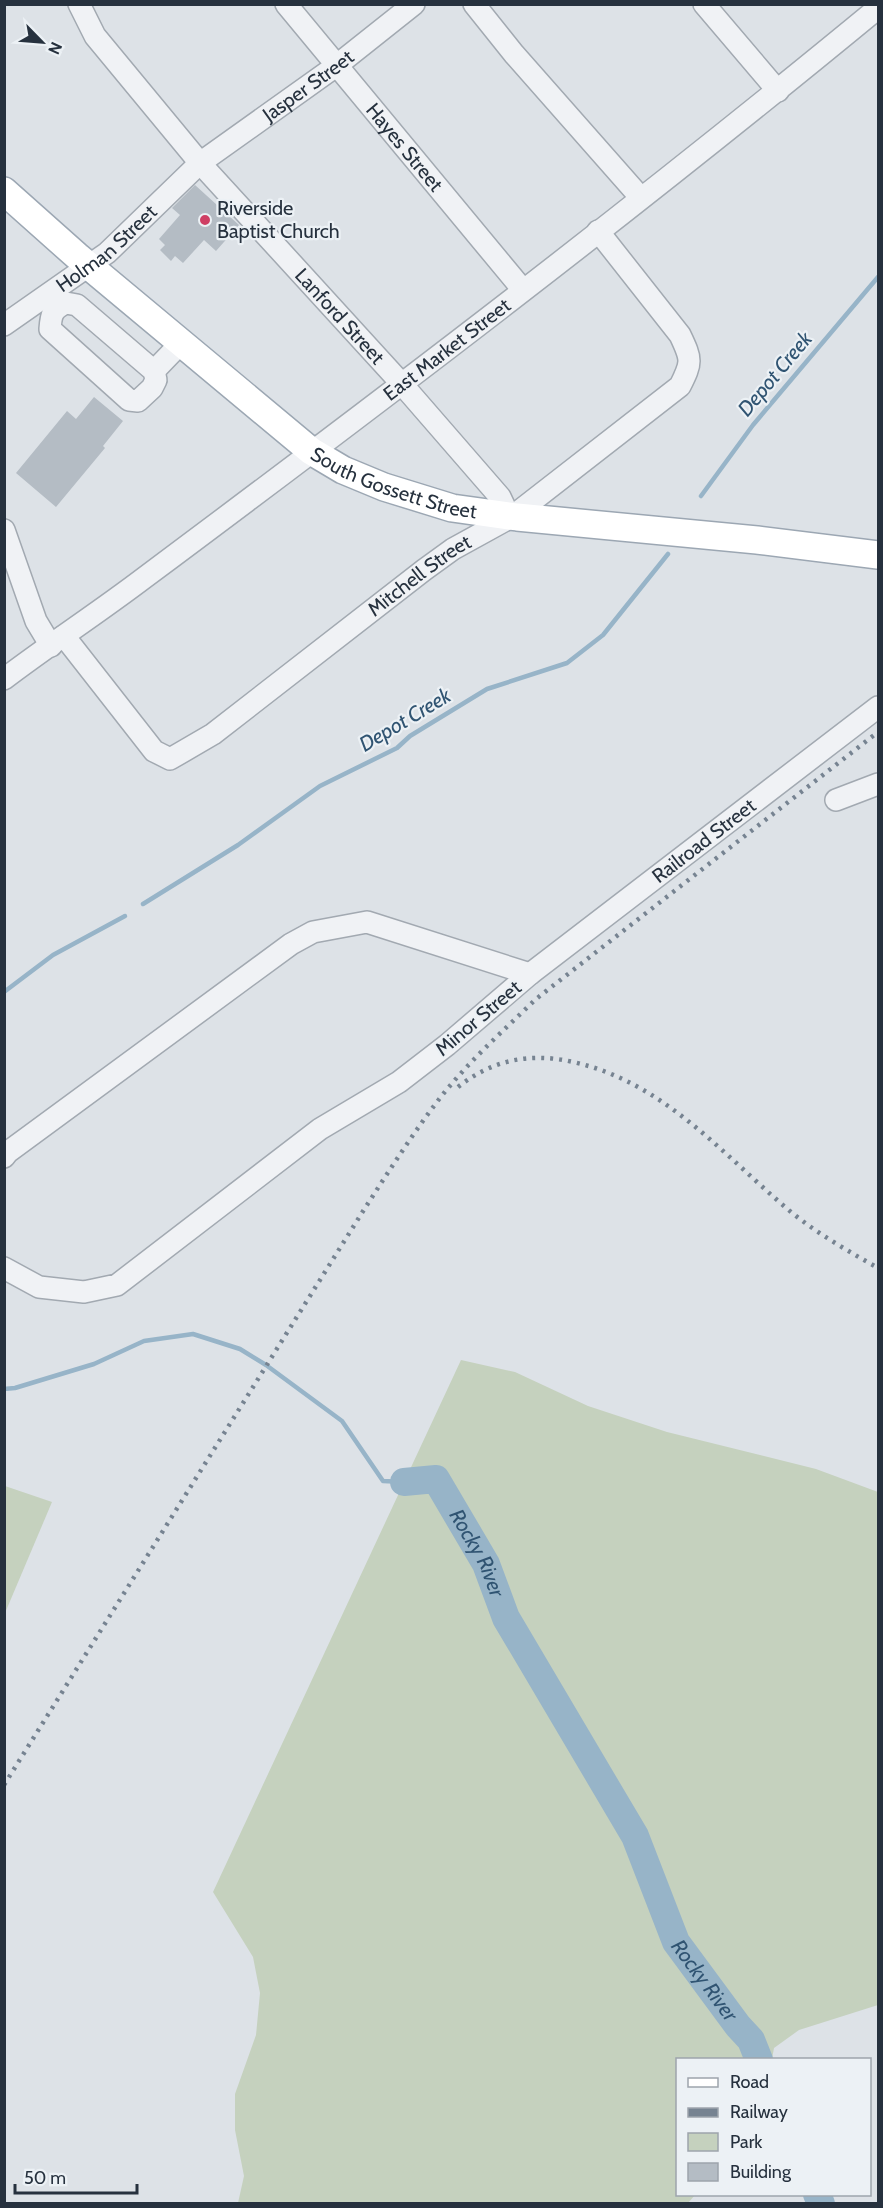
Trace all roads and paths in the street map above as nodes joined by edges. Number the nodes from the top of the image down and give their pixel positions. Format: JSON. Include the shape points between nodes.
{"nodes":[{"id":1,"x":79,"y":4,"type":"edge"},
{"id":2,"x":286,"y":4,"type":"edge"},
{"id":3,"x":414,"y":4,"type":"edge"},
{"id":4,"x":474,"y":4,"type":"edge"},
{"id":5,"x":704,"y":4,"type":"edge"},
{"id":6,"x":879,"y":8,"type":"edge"},
{"id":7,"x":336,"y":66,"type":"junction"},
{"id":8,"x":778,"y":90,"type":"junction"},
{"id":9,"x":200,"y":163,"type":"junction"},
{"id":10,"x":4,"y":191,"type":"edge"},
{"id":11,"x":641,"y":198,"type":"junction"},
{"id":12,"x":598,"y":231,"type":"junction"},
{"id":13,"x":89,"y":266,"type":"junction"},
{"id":14,"x":61,"y":287,"type":"junction"},
{"id":15,"x":523,"y":290,"type":"junction"},
{"id":16,"x":76,"y":305,"type":"junction"},
{"id":17,"x":4,"y":325,"type":"edge"},
{"id":18,"x":181,"y":343,"type":"junction"},
{"id":19,"x":154,"y":371,"type":"junction"},
{"id":20,"x":401,"y":383,"type":"junction"},
{"id":21,"x":311,"y":451,"type":"junction"},
{"id":22,"x":509,"y":516,"type":"junction"},
{"id":23,"x":4,"y":530,"type":"edge"},
{"id":24,"x":879,"y":555,"type":"edge"},
{"id":25,"x":58,"y":641,"type":"junction"},
{"id":26,"x":5,"y":679,"type":"edge"},
{"id":27,"x":879,"y":707,"type":"edge"},
{"id":28,"x":879,"y":784,"type":"edge"},
{"id":29,"x":836,"y":800,"type":"dead end"},
{"id":30,"x":530,"y":974,"type":"junction"},
{"id":31,"x":4,"y":1157,"type":"edge"},
{"id":32,"x":4,"y":1268,"type":"edge"}],
"edges":[{"from":1,"to":9,"type":"street","name":"Lanford Street","via":[[95,36]]},
{"from":2,"to":7,"type":"street","name":"Hayes Street"},
{"from":3,"to":7,"type":"street","name":"Jasper Street"},
{"from":4,"to":11,"type":"street"},
{"from":5,"to":8,"type":"street"},
{"from":6,"to":8,"type":"street","name":"East Market Street"},
{"from":7,"to":9,"type":"street","name":"Jasper Street"},
{"from":7,"to":15,"type":"street","name":"Hayes Street"},
{"from":8,"to":11,"type":"street","name":"East Market Street"},
{"from":9,"to":13,"type":"street","name":"Holman Street"},
{"from":9,"to":20,"type":"street","name":"Lanford Street"},
{"from":10,"to":13,"type":"main road","name":"South Gossett Street"},
{"from":11,"to":12,"type":"street","name":"East Market Street"},
{"from":12,"to":15,"type":"street","name":"East Market Street"},
{"from":12,"to":22,"type":"street","name":"Mitchell Street","via":[[681,335],[690,366],[680,386]]},
{"from":13,"to":14,"type":"street","name":"Holman Street"},
{"from":13,"to":18,"type":"main road","name":"South Gossett Street"},
{"from":14,"to":16,"type":"street"},
{"from":14,"to":17,"type":"street","name":"Holman Street"},
{"from":15,"to":20,"type":"street","name":"East Market Street"},
{"from":16,"to":19,"type":"street"},
{"from":16,"to":19,"type":"street","via":[[66,303],[57,307],[51,315],[50,329],[129,399],[138,401],[152,388],[156,380]]},
{"from":18,"to":19,"type":"street"},
{"from":18,"to":21,"type":"main road","name":"South Gossett Street"},
{"from":20,"to":21,"type":"street","name":"East Market Street"},
{"from":20,"to":22,"type":"street","name":"Lanford Street","via":[[500,497]]},
{"from":21,"to":22,"type":"main road","name":"South Gossett Street","via":[[384,487],[452,508]]},
{"from":21,"to":25,"type":"street","name":"East Market Street"},
{"from":22,"to":24,"type":"main road","name":"South Gossett Street"},
{"from":22,"to":25,"type":"street","name":"Mitchell Street","via":[[453,549],[213,734],[170,759],[154,751]]},
{"from":23,"to":25,"type":"street","via":[[36,621]]},
{"from":25,"to":26,"type":"street","name":"East Market Street"},
{"from":27,"to":30,"type":"street","name":"Railroad Street"},
{"from":28,"to":29,"type":"street"},
{"from":30,"to":31,"type":"street","name":"Minor Street","via":[[367,922],[313,932]]},
{"from":30,"to":32,"type":"street","name":"Minor Street","via":[[399,1082],[320,1129],[117,1285],[84,1292],[39,1287]]}]}
